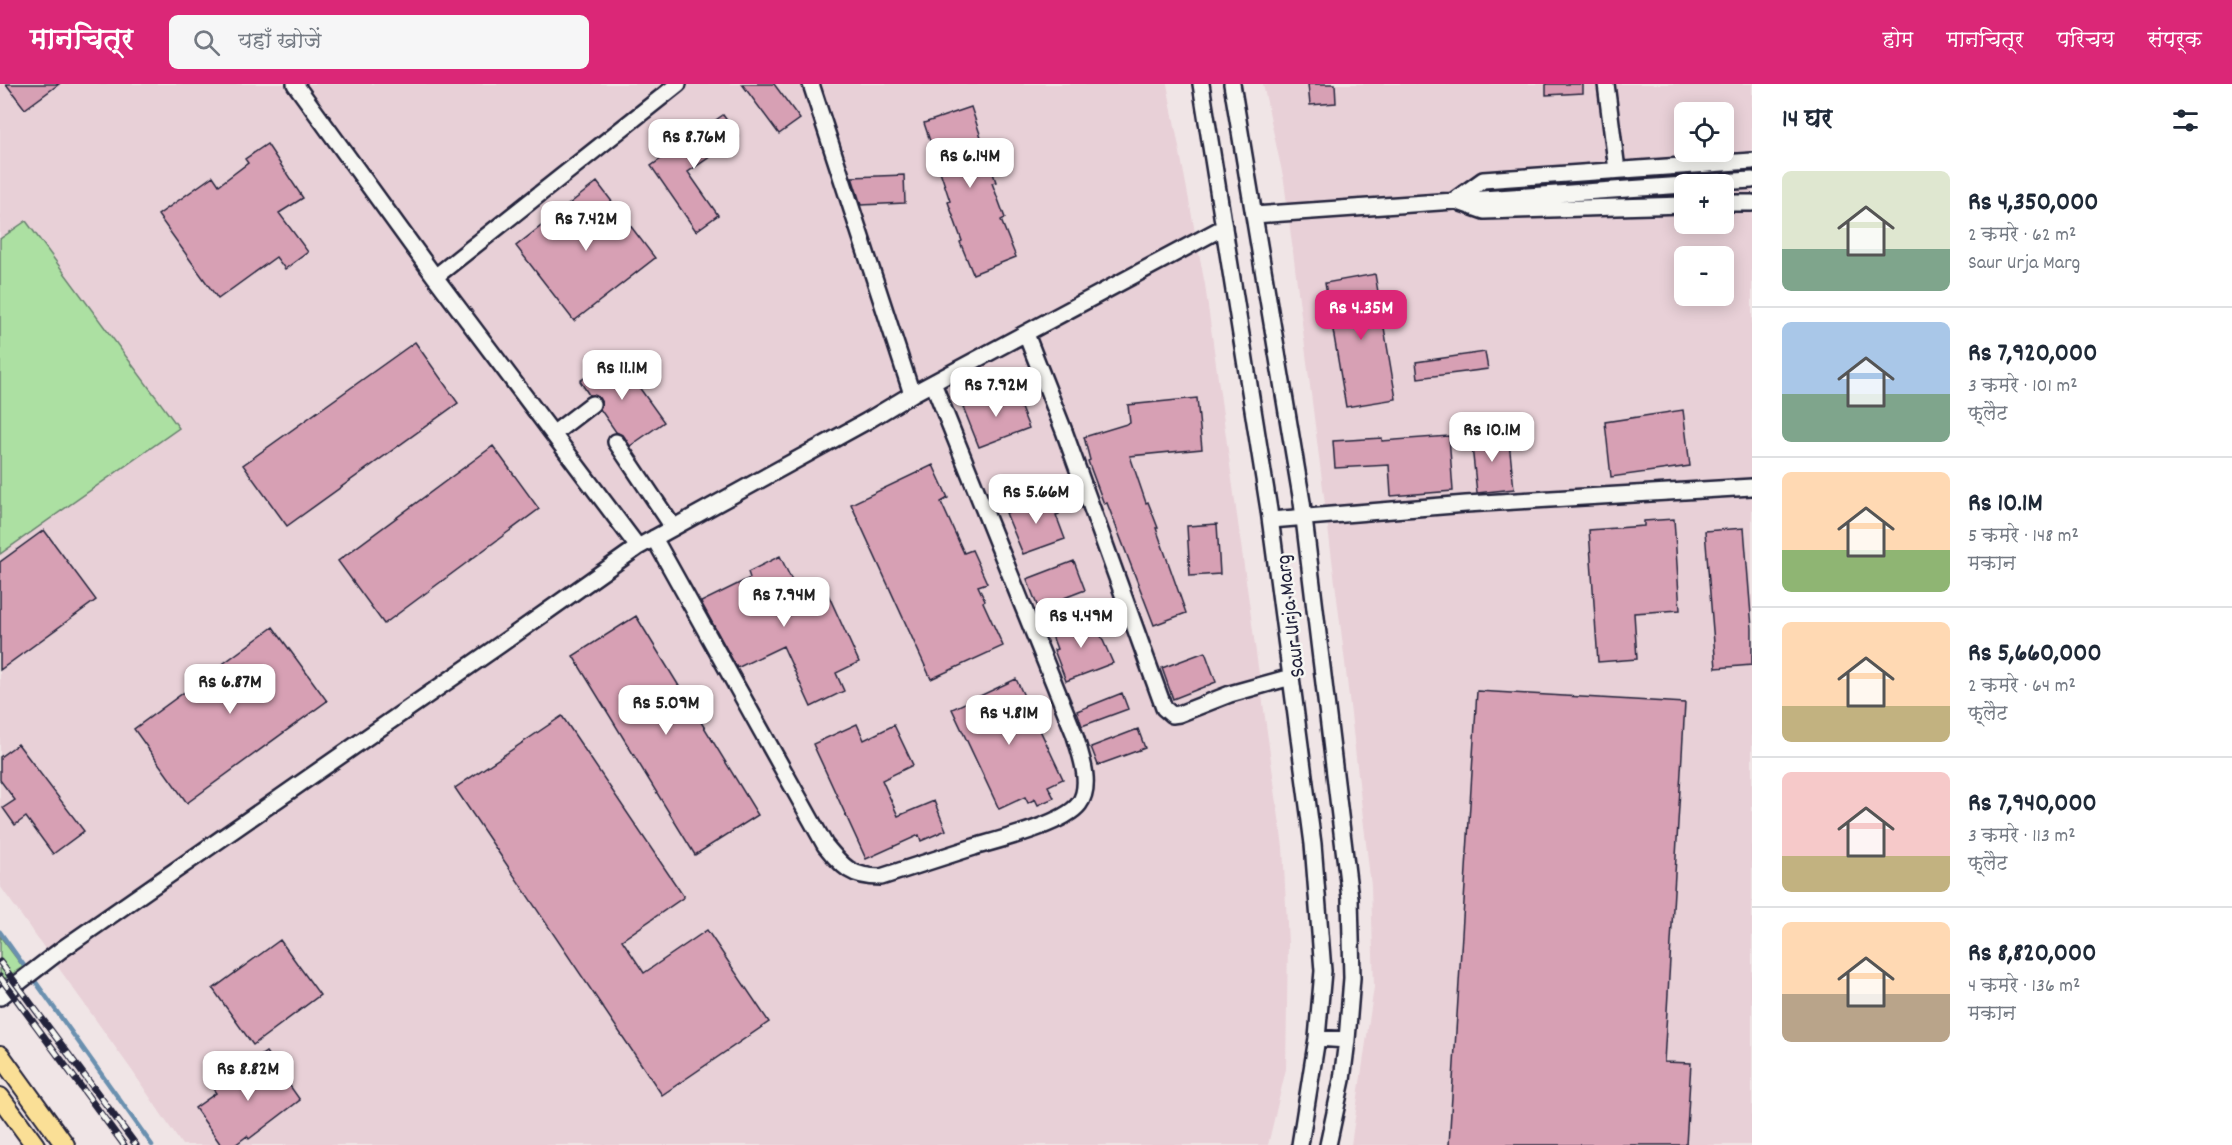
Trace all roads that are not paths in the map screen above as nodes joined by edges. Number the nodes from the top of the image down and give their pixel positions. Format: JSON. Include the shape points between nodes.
{"nodes":[{"id":1,"x":295,"y":84,"type":"edge"},
{"id":2,"x":678,"y":84,"type":"edge"},
{"id":3,"x":811,"y":84,"type":"edge"},
{"id":4,"x":1201,"y":84,"type":"edge"},
{"id":5,"x":1232,"y":84,"type":"edge"},
{"id":6,"x":1606,"y":84,"type":"edge"},
{"id":7,"x":1752,"y":161,"type":"edge"},
{"id":8,"x":1617,"y":170,"type":"junction"},
{"id":9,"x":1752,"y":180,"type":"edge"},
{"id":10,"x":1734,"y":181,"type":"edge"},
{"id":11,"x":1674,"y":186,"type":"edge"},
{"id":12,"x":1455,"y":200,"type":"junction"},
{"id":13,"x":1752,"y":202,"type":"edge"},
{"id":14,"x":1734,"y":203,"type":"edge"},
{"id":15,"x":1674,"y":205,"type":"edge"},
{"id":16,"x":1254,"y":215,"type":"junction"},
{"id":17,"x":1224,"y":227,"type":"junction"},
{"id":18,"x":435,"y":277,"type":"junction"},
{"id":19,"x":1026,"y":334,"type":"junction"},
{"id":20,"x":933,"y":383,"type":"junction"},
{"id":21,"x":912,"y":394,"type":"junction"},
{"id":22,"x":592,"y":404,"type":"dead end"},
{"id":23,"x":553,"y":434,"type":"junction"},
{"id":24,"x":616,"y":442,"type":"dead end"},
{"id":25,"x":1752,"y":487,"type":"edge"},
{"id":26,"x":1303,"y":518,"type":"junction"},
{"id":27,"x":1271,"y":520,"type":"junction"},
{"id":28,"x":673,"y":527,"type":"junction"},
{"id":29,"x":654,"y":538,"type":"junction"},
{"id":30,"x":638,"y":547,"type":"junction"},
{"id":31,"x":1291,"y":677,"type":"junction"},
{"id":32,"x":0,"y":997,"type":"edge"},
{"id":33,"x":1317,"y":1038,"type":"junction"},
{"id":34,"x":1347,"y":1040,"type":"junction"},
{"id":35,"x":0,"y":1055,"type":"edge"},
{"id":36,"x":0,"y":1097,"type":"edge"},
{"id":37,"x":35,"y":1145,"type":"edge"},
{"id":38,"x":65,"y":1145,"type":"edge"},
{"id":39,"x":1300,"y":1145,"type":"edge"},
{"id":40,"x":1328,"y":1145,"type":"edge"}],
"edges":[{"from":1,"to":18,"type":"street"},
{"from":2,"to":18,"type":"street"},
{"from":3,"to":21,"type":"street"},
{"from":4,"to":17,"type":"street","name":"Saur Urja Marg"},
{"from":5,"to":16,"type":"street","name":"Saur Urja Marg"},
{"from":6,"to":8,"type":"street"},
{"from":7,"to":8,"type":"street"},
{"from":8,"to":12,"type":"street","via":[[1483,180]]},
{"from":9,"to":10,"type":"street"},
{"from":11,"to":12,"type":"street"},
{"from":12,"to":15,"type":"street","via":[[1484,211]]},
{"from":12,"to":16,"type":"street"},
{"from":13,"to":14,"type":"street"},
{"from":16,"to":26,"type":"street","name":"Saur Urja Marg"},
{"from":17,"to":19,"type":"street"},
{"from":17,"to":27,"type":"street","name":"Saur Urja Marg"},
{"from":18,"to":23,"type":"street"},
{"from":19,"to":20,"type":"street"},
{"from":19,"to":31,"type":"street","via":[[1164,708],[1172,715],[1179,714]]},
{"from":20,"to":21,"type":"street"},
{"from":20,"to":29,"type":"street","via":[[1079,750],[1084,793],[1070,812],[1006,839],[881,877],[854,874],[825,845]]},
{"from":21,"to":28,"type":"street"},
{"from":22,"to":23,"type":"street"},
{"from":23,"to":30,"type":"street"},
{"from":24,"to":28,"type":"street"},
{"from":25,"to":26,"type":"street"},
{"from":26,"to":27,"type":"street"},
{"from":26,"to":34,"type":"street","name":"Saur Urja Marg","via":[[1350,898],[1352,978]]},
{"from":27,"to":31,"type":"street","name":"Saur Urja Marg"},
{"from":28,"to":29,"type":"street"},
{"from":29,"to":30,"type":"street"},
{"from":30,"to":32,"type":"street"},
{"from":31,"to":33,"type":"street","name":"Saur Urja Marg","via":[[1313,844],[1323,971]]},
{"from":33,"to":34,"type":"street"},
{"from":33,"to":39,"type":"street","name":"Saur Urja Marg"},
{"from":34,"to":40,"type":"street","name":"Saur Urja Marg"},
{"from":35,"to":38,"type":"main road"},
{"from":36,"to":37,"type":"main road"}]}
